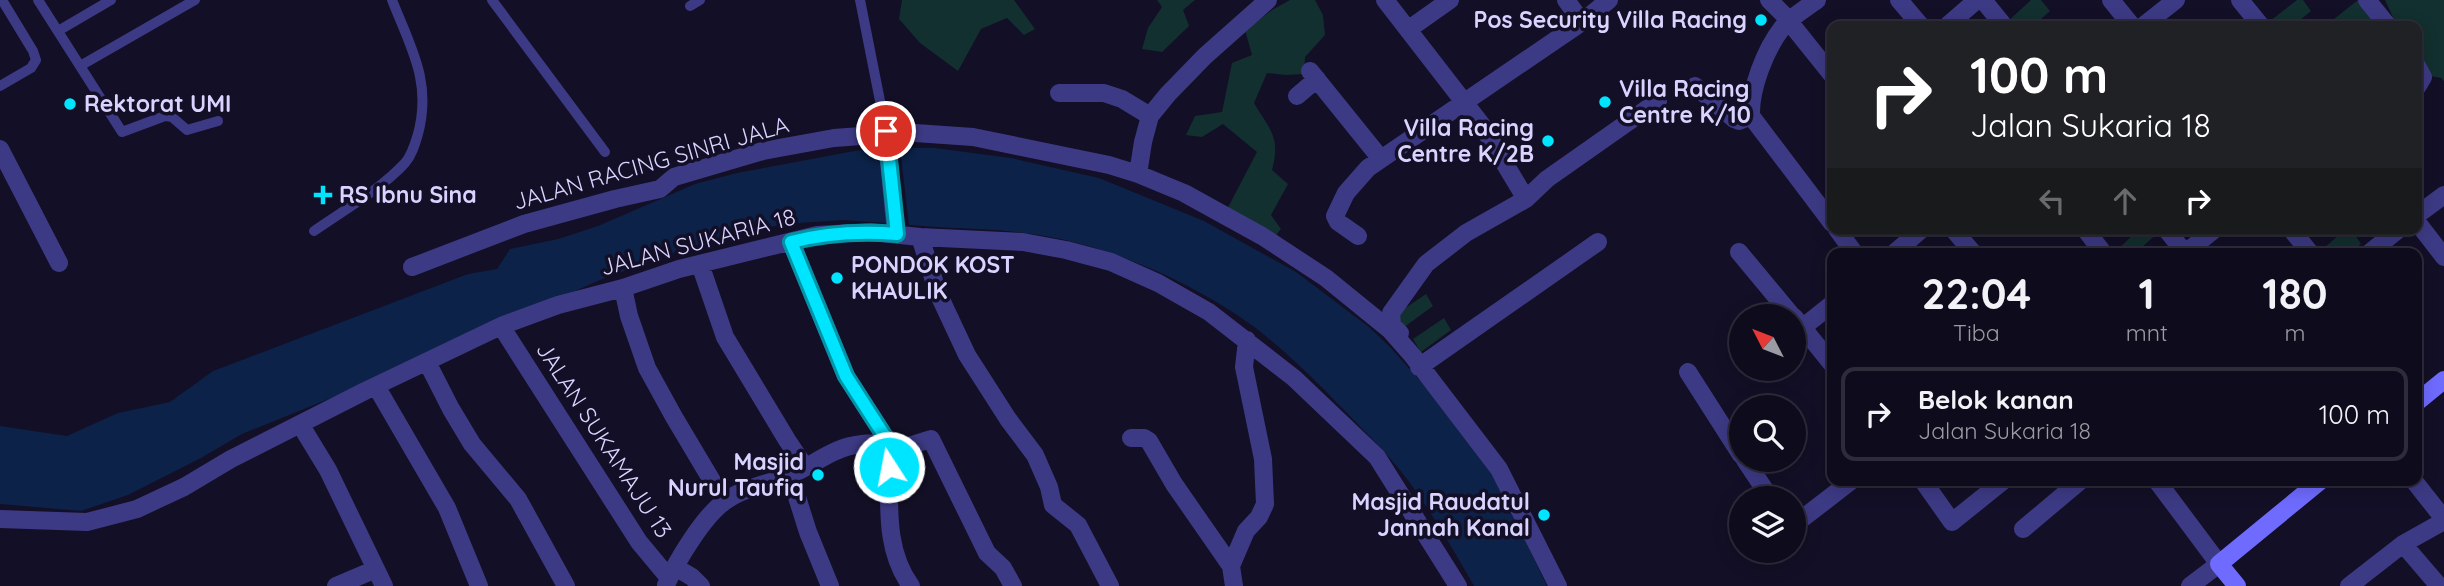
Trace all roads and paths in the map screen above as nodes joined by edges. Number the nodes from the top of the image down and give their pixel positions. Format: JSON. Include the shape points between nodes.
{"nodes":[{"id":1,"x":2,"y":0,"type":"edge"},
{"id":2,"x":38,"y":0,"type":"edge"},
{"id":3,"x":110,"y":0,"type":"edge"},
{"id":4,"x":195,"y":0,"type":"edge"},
{"id":5,"x":392,"y":0,"type":"edge"},
{"id":6,"x":492,"y":0,"type":"edge"},
{"id":7,"x":860,"y":0,"type":"edge"},
{"id":8,"x":1268,"y":0,"type":"edge"},
{"id":9,"x":1385,"y":0,"type":"edge"},
{"id":10,"x":1450,"y":0,"type":"edge"},
{"id":11,"x":1566,"y":0,"type":"edge"},
{"id":12,"x":1609,"y":0,"type":"edge"},
{"id":13,"x":1769,"y":0,"type":"edge"},
{"id":14,"x":1817,"y":0,"type":"edge"},
{"id":15,"x":1899,"y":0,"type":"edge"},
{"id":16,"x":1977,"y":0,"type":"edge"},
{"id":17,"x":1983,"y":0,"type":"edge"},
{"id":18,"x":2110,"y":0,"type":"edge"},
{"id":19,"x":2176,"y":0,"type":"edge"},
{"id":20,"x":2240,"y":0,"type":"edge"},
{"id":21,"x":2367,"y":0,"type":"edge"},
{"id":22,"x":1789,"y":21,"type":"junction"},
{"id":23,"x":1917,"y":21,"type":"edge"},
{"id":24,"x":1953,"y":21,"type":"edge"},
{"id":25,"x":2000,"y":21,"type":"edge"},
{"id":26,"x":2128,"y":21,"type":"edge"},
{"id":27,"x":2149,"y":21,"type":"edge"},
{"id":28,"x":2258,"y":21,"type":"edge"},
{"id":29,"x":2384,"y":21,"type":"edge"},
{"id":30,"x":1582,"y":22,"type":"junction"},
{"id":31,"x":1409,"y":29,"type":"junction"},
{"id":32,"x":58,"y":30,"type":"junction"},
{"id":33,"x":80,"y":66,"type":"junction"},
{"id":34,"x":1827,"y":69,"type":"edge"},
{"id":35,"x":0,"y":86,"type":"edge"},
{"id":36,"x":1695,"y":86,"type":"dead end"},
{"id":37,"x":1059,"y":93,"type":"dead end"},
{"id":38,"x":1297,"y":96,"type":"dead end"},
{"id":39,"x":1658,"y":101,"type":"dead end"},
{"id":40,"x":1465,"y":102,"type":"junction"},
{"id":41,"x":1150,"y":116,"type":"junction"},
{"id":42,"x":1751,"y":116,"type":"junction"},
{"id":43,"x":218,"y":121,"type":"dead end"},
{"id":44,"x":886,"y":135,"type":"junction"},
{"id":45,"x":0,"y":149,"type":"edge"},
{"id":46,"x":605,"y":152,"type":"dead end"},
{"id":47,"x":1381,"y":159,"type":"junction"},
{"id":48,"x":1138,"y":174,"type":"junction"},
{"id":49,"x":2444,"y":195,"type":"edge"},
{"id":50,"x":1526,"y":199,"type":"junction"},
{"id":51,"x":2422,"y":211,"type":"edge"},
{"id":52,"x":1827,"y":216,"type":"edge"},
{"id":53,"x":2422,"y":228,"type":"edge"},
{"id":54,"x":314,"y":231,"type":"dead end"},
{"id":55,"x":896,"y":231,"type":"junction"},
{"id":56,"x":1915,"y":235,"type":"edge"},
{"id":57,"x":2207,"y":235,"type":"edge"},
{"id":58,"x":2392,"y":235,"type":"edge"},
{"id":59,"x":1358,"y":236,"type":"dead end"},
{"id":60,"x":920,"y":237,"type":"junction"},
{"id":61,"x":791,"y":242,"type":"junction"},
{"id":62,"x":1598,"y":242,"type":"dead end"},
{"id":63,"x":1900,"y":248,"type":"edge"},
{"id":64,"x":2190,"y":248,"type":"edge"},
{"id":65,"x":2375,"y":248,"type":"edge"},
{"id":66,"x":1740,"y":252,"type":"dead end"},
{"id":67,"x":2444,"y":257,"type":"edge"},
{"id":68,"x":59,"y":263,"type":"dead end"},
{"id":69,"x":700,"y":264,"type":"junction"},
{"id":70,"x":412,"y":267,"type":"dead end"},
{"id":71,"x":623,"y":288,"type":"junction"},
{"id":72,"x":1784,"y":304,"type":"edge"},
{"id":73,"x":1827,"y":306,"type":"edge"},
{"id":74,"x":1806,"y":316,"type":"edge"},
{"id":75,"x":501,"y":326,"type":"junction"},
{"id":76,"x":1806,"y":332,"type":"edge"},
{"id":77,"x":1247,"y":340,"type":"junction"},
{"id":78,"x":1412,"y":349,"type":"dead end"},
{"id":79,"x":1827,"y":359,"type":"edge"},
{"id":80,"x":427,"y":362,"type":"junction"},
{"id":81,"x":1419,"y":367,"type":"junction"},
{"id":82,"x":1688,"y":372,"type":"dead end"},
{"id":83,"x":2444,"y":380,"type":"edge"},
{"id":84,"x":376,"y":386,"type":"junction"},
{"id":85,"x":2422,"y":398,"type":"edge"},
{"id":86,"x":300,"y":424,"type":"junction"},
{"id":87,"x":1729,"y":436,"type":"edge"},
{"id":88,"x":1131,"y":438,"type":"dead end"},
{"id":89,"x":888,"y":448,"type":"junction"},
{"id":90,"x":798,"y":471,"type":"junction"},
{"id":91,"x":1845,"y":486,"type":"edge"},
{"id":92,"x":1927,"y":486,"type":"edge"},
{"id":93,"x":1998,"y":486,"type":"edge"},
{"id":94,"x":2074,"y":486,"type":"edge"},
{"id":95,"x":2161,"y":486,"type":"edge"},
{"id":96,"x":2314,"y":486,"type":"edge"},
{"id":97,"x":2418,"y":486,"type":"edge"},
{"id":98,"x":724,"y":501,"type":"junction"},
{"id":99,"x":1806,"y":516,"type":"edge"},
{"id":100,"x":0,"y":519,"type":"edge"},
{"id":101,"x":2444,"y":520,"type":"edge"},
{"id":102,"x":2023,"y":529,"type":"dead end"},
{"id":103,"x":2403,"y":544,"type":"junction"},
{"id":104,"x":2219,"y":564,"type":"junction"},
{"id":105,"x":1231,"y":566,"type":"junction"},
{"id":106,"x":376,"y":569,"type":"junction"},
{"id":107,"x":670,"y":577,"type":"edge"},
{"id":108,"x":336,"y":586,"type":"edge"},
{"id":109,"x":384,"y":586,"type":"edge"},
{"id":110,"x":479,"y":586,"type":"edge"},
{"id":111,"x":566,"y":586,"type":"edge"},
{"id":112,"x":701,"y":586,"type":"edge"},
{"id":113,"x":830,"y":586,"type":"edge"},
{"id":114,"x":911,"y":586,"type":"edge"},
{"id":115,"x":1013,"y":586,"type":"edge"},
{"id":116,"x":1110,"y":586,"type":"edge"},
{"id":117,"x":1234,"y":586,"type":"edge"},
{"id":118,"x":1458,"y":586,"type":"edge"},
{"id":119,"x":1558,"y":586,"type":"edge"},
{"id":120,"x":2190,"y":586,"type":"edge"},
{"id":121,"x":2238,"y":586,"type":"edge"},
{"id":122,"x":2349,"y":586,"type":"edge"},
{"id":123,"x":2439,"y":586,"type":"edge"}],
"edges":[{"from":1,"to":35,"type":"lane","via":[[36,60],[31,68]]},
{"from":2,"to":32,"type":"lane"},
{"from":3,"to":32,"type":"lane"},
{"from":4,"to":33,"type":"lane"},
{"from":5,"to":54,"type":"lane","via":[[424,90],[415,144],[405,163]]},
{"from":6,"to":46,"type":"lane"},
{"from":7,"to":44,"type":"lane"},
{"from":8,"to":41,"type":"street","via":[[1205,56]]},
{"from":9,"to":31,"type":"street"},
{"from":10,"to":31,"type":"street"},
{"from":11,"to":30,"type":"street"},
{"from":12,"to":30,"type":"street"},
{"from":13,"to":22,"type":"street"},
{"from":14,"to":22,"type":"street"},
{"from":15,"to":23,"type":"street"},
{"from":16,"to":24,"type":"street"},
{"from":17,"to":25,"type":"street"},
{"from":18,"to":26,"type":"street"},
{"from":19,"to":27,"type":"street"},
{"from":20,"to":28,"type":"street"},
{"from":21,"to":29,"type":"street"},
{"from":22,"to":34,"type":"street"},
{"from":22,"to":42,"type":"street","via":[[1756,80]]},
{"from":30,"to":40,"type":"street"},
{"from":31,"to":40,"type":"street"},
{"from":32,"to":33,"type":"lane"},
{"from":33,"to":43,"type":"lane","via":[[122,132],[165,116],[187,130]]},
{"from":36,"to":42,"type":"street","via":[[1734,119]]},
{"from":37,"to":41,"type":"street","via":[[1104,93]]},
{"from":38,"to":47,"type":"street","via":[[1314,75]]},
{"from":39,"to":50,"type":"street","via":[[1547,179]]},
{"from":40,"to":47,"type":"street"},
{"from":40,"to":50,"type":"street"},
{"from":41,"to":48,"type":"street"},
{"from":42,"to":52,"type":"street"},
{"from":44,"to":48,"type":"street","name":"JALAN RACING SINRI JALA","via":[[973,137]]},
{"from":44,"to":55,"type":"street"},
{"from":44,"to":70,"type":"street","name":"JALAN RACING SINRI JALA","via":[[796,144],[674,177],[660,189],[524,225]]},
{"from":45,"to":68,"type":"street"},
{"from":47,"to":59,"type":"street","via":[[1346,193],[1335,216]]},
{"from":48,"to":81,"type":"street","name":"JALAN RACING SINRI JALA","via":[[1216,210],[1300,259],[1390,330]]},
{"from":49,"to":51,"type":"street"},
{"from":50,"to":78,"type":"street","via":[[1466,233],[1426,264],[1413,281],[1391,313],[1392,325]]},
{"from":53,"to":67,"type":"street"},
{"from":55,"to":60,"type":"street","name":"JALAN SUKARIA 18"},
{"from":55,"to":61,"type":"street","name":"JALAN SUKARIA 18","via":[[817,235]]},
{"from":56,"to":63,"type":"street"},
{"from":57,"to":64,"type":"street"},
{"from":58,"to":65,"type":"street"},
{"from":60,"to":77,"type":"street","name":"JALAN SUKARIA 18","via":[[1023,242],[1111,262],[1209,312]]},
{"from":60,"to":116,"type":"street","via":[[938,293],[967,355],[1035,455],[1053,505],[1078,525]]},
{"from":61,"to":69,"type":"street","name":"JALAN SUKARIA 18"},
{"from":61,"to":89,"type":"street","via":[[846,376]]},
{"from":62,"to":81,"type":"street"},
{"from":66,"to":72,"type":"street"},
{"from":69,"to":71,"type":"street","name":"JALAN SUKARIA 18"},
{"from":69,"to":90,"type":"street","via":[[725,337],[771,411]]},
{"from":71,"to":75,"type":"street","name":"JALAN SUKARIA 18"},
{"from":71,"to":98,"type":"street","via":[[647,368]]},
{"from":73,"to":74,"type":"street"},
{"from":75,"to":80,"type":"street","name":"JALAN SUKARIA 18"},
{"from":75,"to":107,"type":"street","name":"JALAN SUKAMAJU 13","via":[[639,542]]},
{"from":76,"to":79,"type":"street"},
{"from":77,"to":105,"type":"street","via":[[1244,367],[1263,459],[1265,504]]},
{"from":77,"to":118,"type":"street","name":"JALAN SUKARIA 18","via":[[1294,377],[1377,457]]},
{"from":80,"to":84,"type":"street","name":"JALAN SUKARIA 18"},
{"from":80,"to":111,"type":"street","via":[[472,444],[518,499]]},
{"from":81,"to":119,"type":"street","name":"JALAN RACING SINRI JALA","via":[[1499,469]]},
{"from":82,"to":87,"type":"street"},
{"from":83,"to":85,"type":"main road"},
{"from":84,"to":86,"type":"street","name":"JALAN SUKARIA 18"},
{"from":84,"to":110,"type":"street","via":[[447,508]]},
{"from":86,"to":100,"type":"street","name":"JALAN SUKARIA 18","via":[[137,509],[87,522]]},
{"from":86,"to":106,"type":"street"},
{"from":88,"to":105,"type":"street","via":[[1149,440]]},
{"from":89,"to":90,"type":"street","via":[[850,446]]},
{"from":89,"to":114,"type":"street","via":[[889,530],[901,573]]},
{"from":89,"to":115,"type":"street","via":[[931,439],[987,553]]},
{"from":90,"to":98,"type":"street"},
{"from":90,"to":113,"type":"street","via":[[808,532]]},
{"from":91,"to":99,"type":"street"},
{"from":92,"to":93,"type":"street","via":[[1952,522]]},
{"from":94,"to":102,"type":"street"},
{"from":95,"to":104,"type":"street"},
{"from":96,"to":104,"type":"main road"},
{"from":97,"to":101,"type":"street"},
{"from":98,"to":107,"type":"street"},
{"from":101,"to":103,"type":"street"},
{"from":103,"to":122,"type":"street"},
{"from":103,"to":123,"type":"street"},
{"from":104,"to":120,"type":"street"},
{"from":104,"to":121,"type":"main road"},
{"from":105,"to":117,"type":"street"},
{"from":106,"to":108,"type":"street"},
{"from":106,"to":109,"type":"street"},
{"from":107,"to":112,"type":"street","name":"JALAN SUKAMAJU 13","via":[[692,577]]}]}
